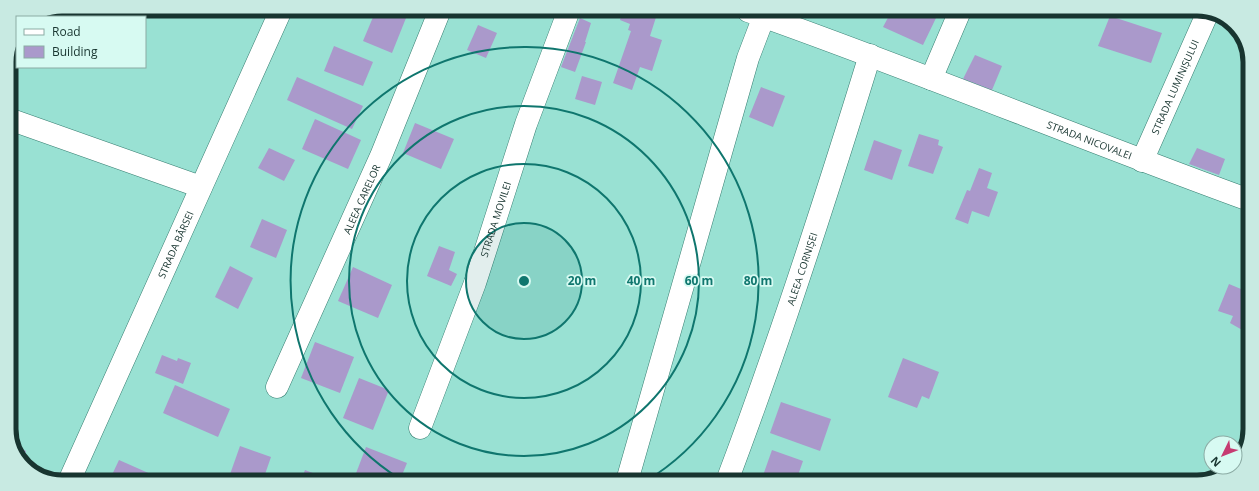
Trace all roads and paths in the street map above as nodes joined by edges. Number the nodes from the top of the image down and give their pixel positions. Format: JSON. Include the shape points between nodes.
{"nodes":[{"id":1,"x":278,"y":16,"type":"edge"},
{"id":2,"x":438,"y":16,"type":"edge"},
{"id":3,"x":567,"y":16,"type":"edge"},
{"id":4,"x":756,"y":16,"type":"edge"},
{"id":5,"x":762,"y":16,"type":"edge"},
{"id":6,"x":958,"y":16,"type":"edge"},
{"id":7,"x":1206,"y":17,"type":"edge"},
{"id":8,"x":870,"y":55,"type":"junction"},
{"id":9,"x":931,"y":79,"type":"junction"},
{"id":10,"x":16,"y":121,"type":"edge"},
{"id":11,"x":1142,"y":161,"type":"junction"},
{"id":12,"x":201,"y":187,"type":"junction"},
{"id":13,"x":1243,"y":198,"type":"edge"},
{"id":14,"x":277,"y":387,"type":"dead end"},
{"id":15,"x":420,"y":428,"type":"dead end"},
{"id":16,"x":72,"y":475,"type":"edge"},
{"id":17,"x":629,"y":475,"type":"edge"},
{"id":18,"x":729,"y":475,"type":"edge"}],
"edges":[{"from":1,"to":12,"type":"street","name":"STRADA BÂRSEI"},
{"from":2,"to":14,"type":"street","name":"ALEEA CARELOR","via":[[381,156]]},
{"from":3,"to":15,"type":"street","name":"STRADA MOVILEI","via":[[526,124],[475,283]]},
{"from":4,"to":17,"type":"street","via":[[748,58]]},
{"from":5,"to":8,"type":"street","name":"STRADA NICOVALEI"},
{"from":6,"to":9,"type":"street"},
{"from":7,"to":11,"type":"street","name":"STRADA LUMINIȘULUI"},
{"from":8,"to":9,"type":"street","name":"STRADA NICOVALEI"},
{"from":8,"to":18,"type":"street","name":"ALEEA CORNIȘEI","via":[[773,355]]},
{"from":9,"to":11,"type":"street","name":"STRADA NICOVALEI"},
{"from":10,"to":12,"type":"street"},
{"from":11,"to":13,"type":"street","name":"STRADA NICOVALEI"},
{"from":12,"to":16,"type":"street","name":"STRADA BÂRSEI"}]}
